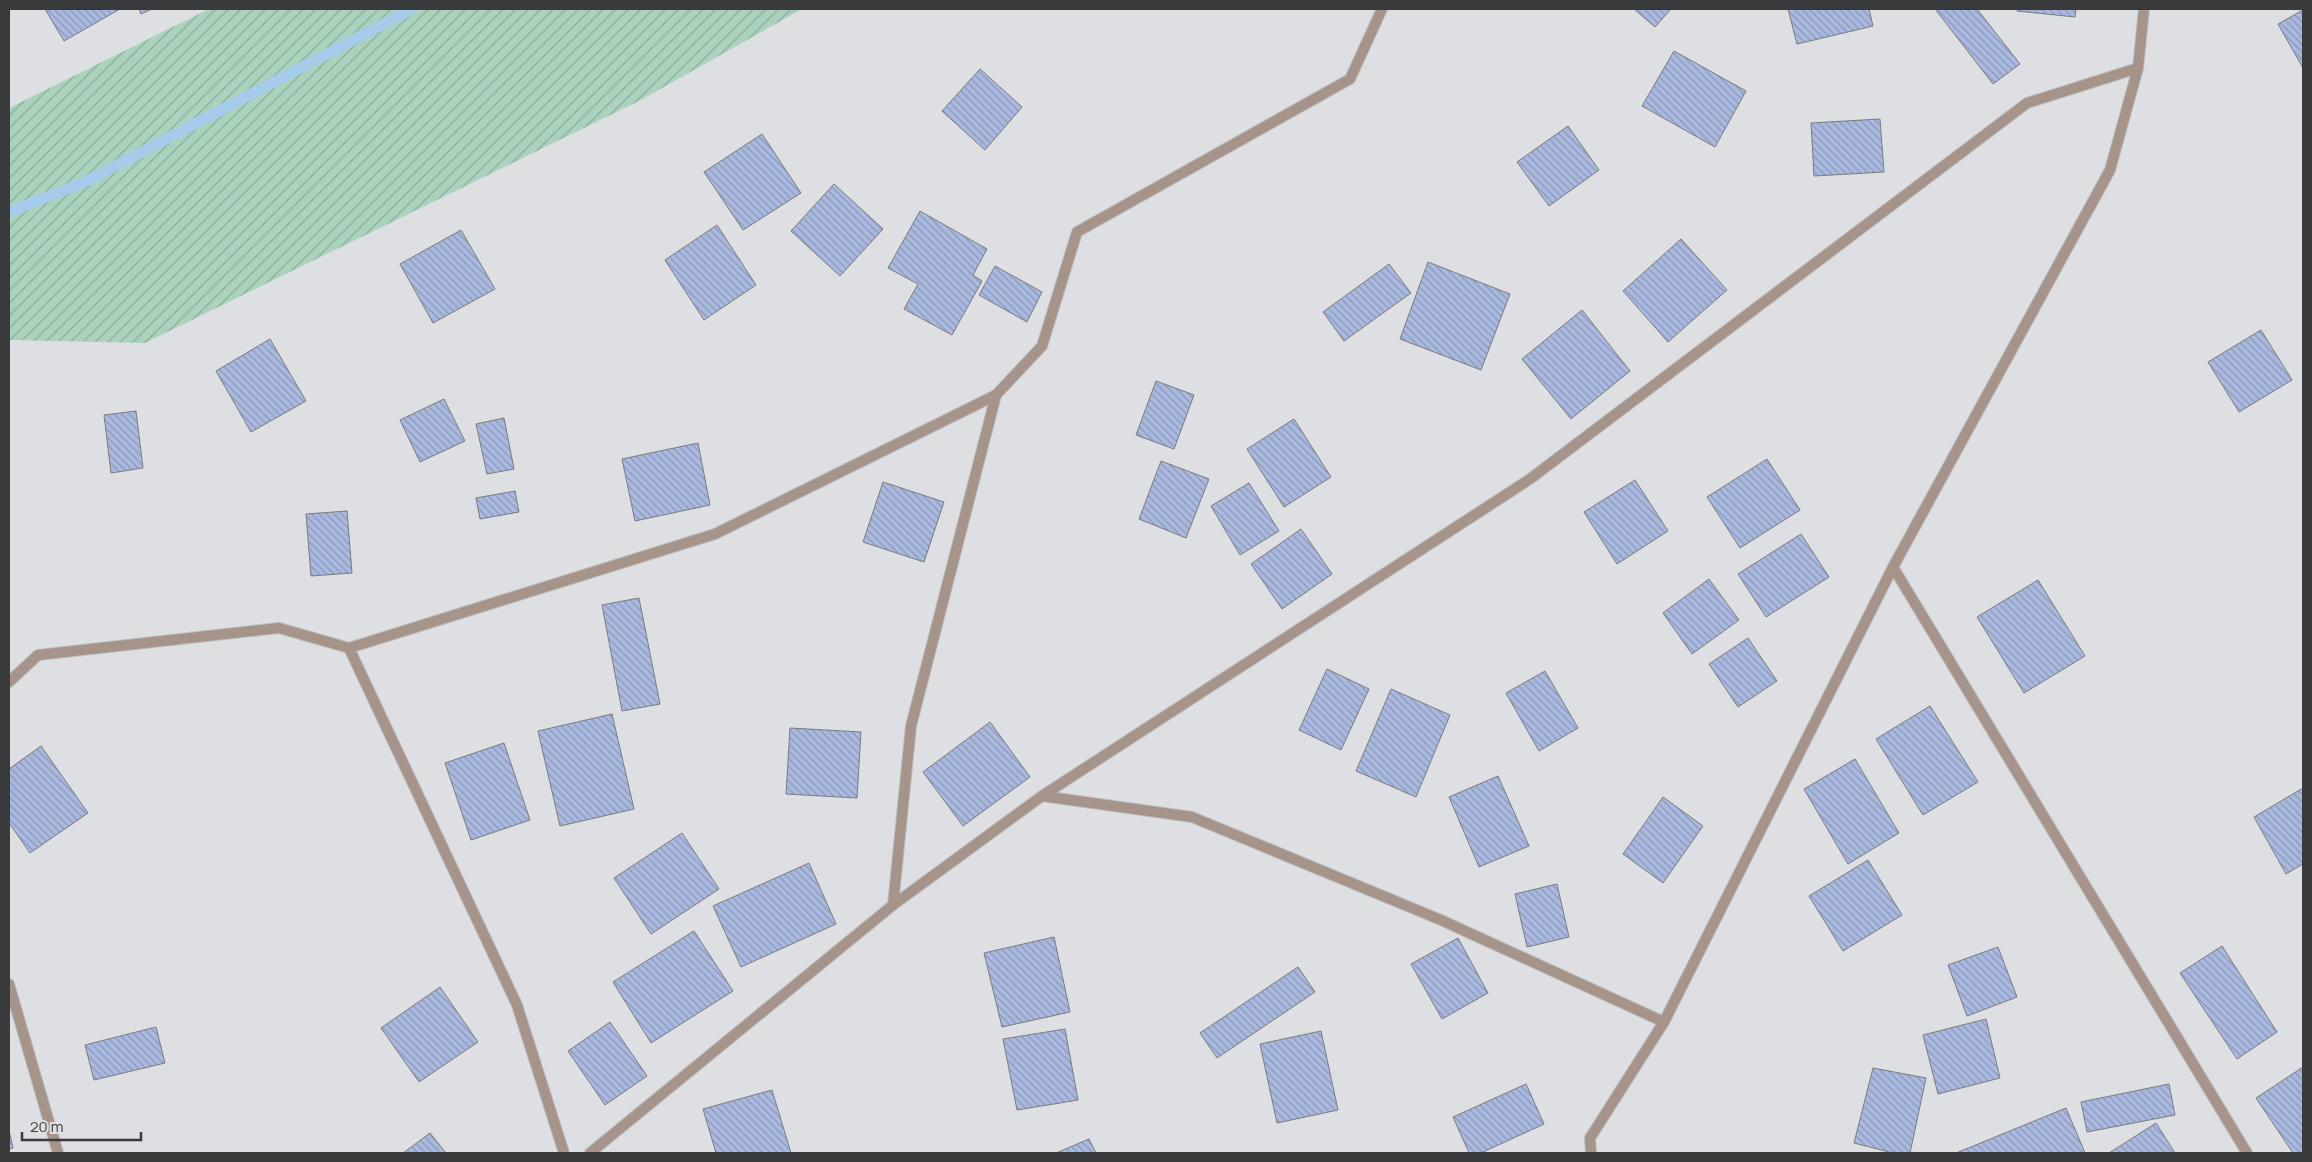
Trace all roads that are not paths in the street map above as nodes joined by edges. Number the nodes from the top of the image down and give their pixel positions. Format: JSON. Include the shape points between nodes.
{"nodes":[{"id":1,"x":1382,"y":9,"type":"edge"},
{"id":2,"x":2144,"y":9,"type":"edge"},
{"id":3,"x":2138,"y":68,"type":"junction"},
{"id":4,"x":996,"y":395,"type":"junction"},
{"id":5,"x":1893,"y":567,"type":"junction"},
{"id":6,"x":349,"y":648,"type":"junction"},
{"id":7,"x":9,"y":682,"type":"edge"},
{"id":8,"x":1042,"y":796,"type":"junction"},
{"id":9,"x":893,"y":905,"type":"junction"},
{"id":10,"x":9,"y":984,"type":"edge"},
{"id":11,"x":1664,"y":1022,"type":"junction"},
{"id":12,"x":58,"y":1153,"type":"edge"},
{"id":13,"x":564,"y":1153,"type":"edge"},
{"id":14,"x":590,"y":1153,"type":"edge"},
{"id":15,"x":1592,"y":1153,"type":"edge"},
{"id":16,"x":2247,"y":1153,"type":"edge"}],
"edges":[{"from":1,"to":4,"type":"street","via":[[1350,79],[1077,232],[1042,346]]},
{"from":2,"to":3,"type":"street"},
{"from":3,"to":5,"type":"street","via":[[2110,170]]},
{"from":3,"to":8,"type":"street","via":[[2027,103],[1530,479]]},
{"from":4,"to":6,"type":"street","via":[[715,534]]},
{"from":4,"to":9,"type":"street","via":[[911,726]]},
{"from":5,"to":11,"type":"street"},
{"from":5,"to":16,"type":"street"},
{"from":6,"to":7,"type":"street","via":[[279,628],[38,655]]},
{"from":6,"to":13,"type":"street","via":[[517,1005]]},
{"from":8,"to":9,"type":"street"},
{"from":8,"to":11,"type":"street","via":[[1192,817],[1441,920]]},
{"from":9,"to":14,"type":"street"},
{"from":10,"to":12,"type":"street"},
{"from":11,"to":15,"type":"street","via":[[1590,1138]]}]}
